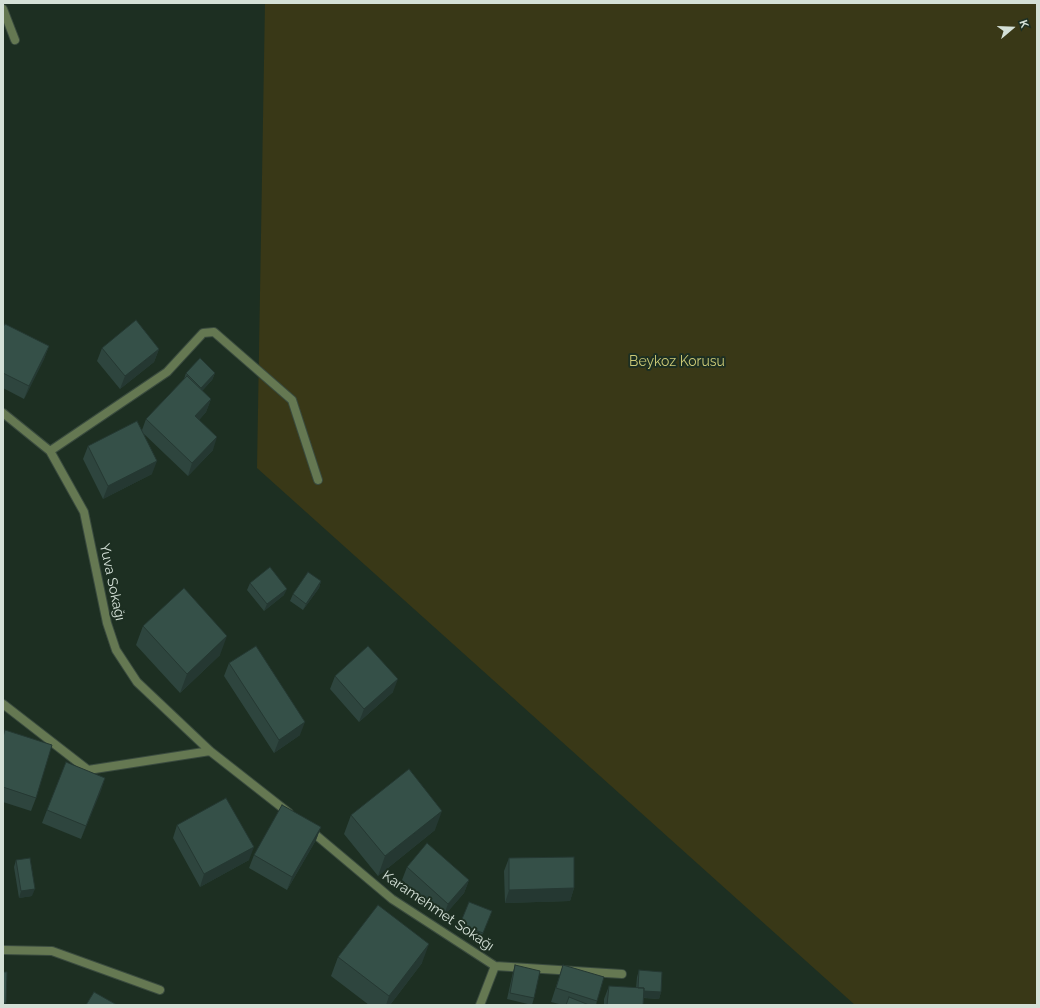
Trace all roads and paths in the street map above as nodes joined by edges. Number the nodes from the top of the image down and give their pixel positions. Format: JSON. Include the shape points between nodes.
{"nodes":[{"id":1,"x":3,"y":9,"type":"edge"},
{"id":2,"x":16,"y":40,"type":"dead end"},
{"id":3,"x":3,"y":413,"type":"edge"},
{"id":4,"x":50,"y":451,"type":"junction"},
{"id":5,"x":318,"y":480,"type":"dead end"},
{"id":6,"x":3,"y":704,"type":"edge"},
{"id":7,"x":210,"y":751,"type":"junction"},
{"id":8,"x":293,"y":816,"type":"edge"},
{"id":9,"x":305,"y":826,"type":"edge"},
{"id":10,"x":3,"y":950,"type":"edge"},
{"id":11,"x":495,"y":966,"type":"junction"},
{"id":12,"x":622,"y":974,"type":"dead end"},
{"id":13,"x":160,"y":990,"type":"dead end"},
{"id":14,"x":480,"y":1005,"type":"edge"}],
"edges":[{"from":1,"to":2,"type":"street"},
{"from":3,"to":4,"type":"street","name":"Yuva Sokağı"},
{"from":4,"to":5,"type":"street","via":[[167,372],[202,333],[214,332],[292,400]]},
{"from":4,"to":7,"type":"street","name":"Yuva Sokağı","via":[[84,512],[107,623],[116,650],[137,682]]},
{"from":6,"to":7,"type":"street","via":[[88,770]]},
{"from":7,"to":8,"type":"street"},
{"from":9,"to":11,"type":"street","name":"Karamehmet Sokağı","via":[[392,899]]},
{"from":10,"to":13,"type":"street","via":[[52,951]]},
{"from":11,"to":12,"type":"street","name":"Karamehmet Sokağı"},
{"from":11,"to":14,"type":"street","name":"Karamehmet Sokağı"}]}
